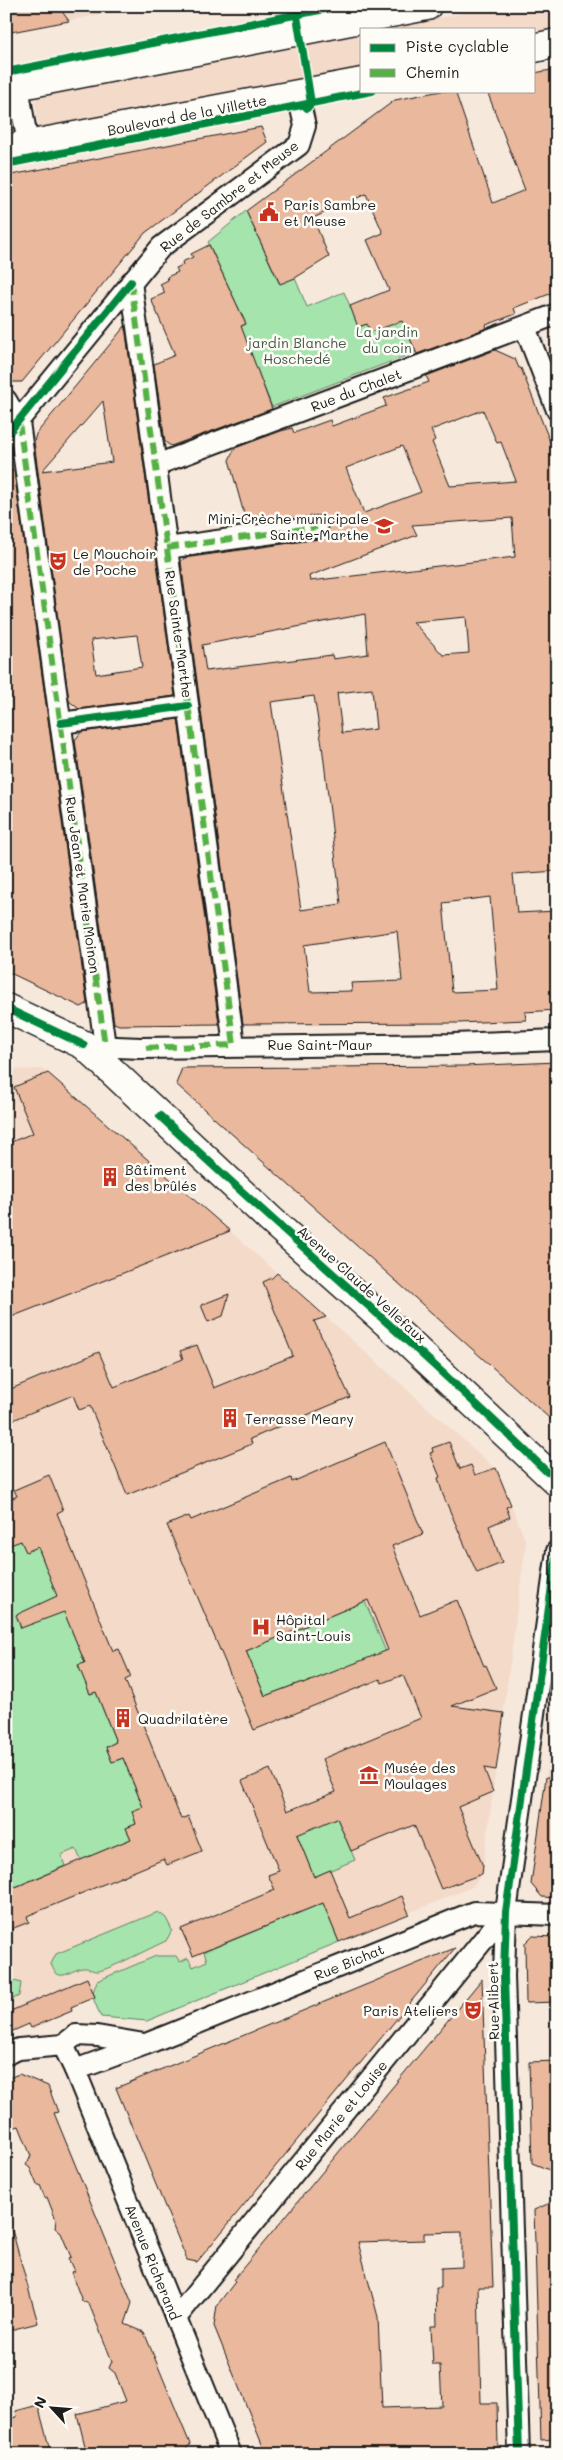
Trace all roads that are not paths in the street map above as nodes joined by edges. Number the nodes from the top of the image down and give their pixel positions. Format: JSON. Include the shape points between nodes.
{"nodes":[{"id":1,"x":427,"y":6,"type":"edge"},
{"id":2,"x":557,"y":43,"type":"edge"},
{"id":3,"x":536,"y":48,"type":"edge"},
{"id":4,"x":360,"y":82,"type":"edge"},
{"id":5,"x":12,"y":87,"type":"edge"},
{"id":6,"x":298,"y":95,"type":"junction"},
{"id":7,"x":17,"y":147,"type":"edge"},
{"id":8,"x":131,"y":282,"type":"junction"},
{"id":9,"x":557,"y":314,"type":"edge"},
{"id":10,"x":525,"y":327,"type":"junction"},
{"id":11,"x":6,"y":400,"type":"edge"},
{"id":12,"x":557,"y":410,"type":"edge"},
{"id":13,"x":12,"y":429,"type":"edge"},
{"id":14,"x":156,"y":465,"type":"junction"},
{"id":15,"x":317,"y":527,"type":"dead end"},
{"id":16,"x":167,"y":548,"type":"junction"},
{"id":17,"x":188,"y":706,"type":"junction"},
{"id":18,"x":61,"y":723,"type":"junction"},
{"id":19,"x":6,"y":1008,"type":"edge"},
{"id":20,"x":557,"y":1040,"type":"edge"},
{"id":21,"x":234,"y":1045,"type":"junction"},
{"id":22,"x":95,"y":1046,"type":"junction"},
{"id":23,"x":557,"y":1482,"type":"edge"},
{"id":24,"x":557,"y":1551,"type":"edge"},
{"id":25,"x":506,"y":1912,"type":"junction"},
{"id":26,"x":557,"y":1915,"type":"edge"},
{"id":27,"x":146,"y":2044,"type":"junction"},
{"id":28,"x":62,"y":2045,"type":"junction"},
{"id":29,"x":6,"y":2054,"type":"edge"},
{"id":30,"x":75,"y":2070,"type":"junction"},
{"id":31,"x":176,"y":2318,"type":"junction"},
{"id":32,"x":231,"y":2454,"type":"edge"},
{"id":33,"x":519,"y":2454,"type":"edge"}],
"edges":[{"from":1,"to":5,"type":"main road"},
{"from":2,"to":3,"type":"main road"},
{"from":4,"to":6,"type":"main road","name":"Boulevard de la Villette"},
{"from":5,"to":7,"type":"street"},
{"from":6,"to":7,"type":"main road","name":"Boulevard de la Villette"},
{"from":6,"to":8,"type":"street","name":"Rue de Sambre et Meuse","via":[[304,126],[299,144],[161,247]]},
{"from":8,"to":13,"type":"street","name":"Rue de Sambre et Meuse"},
{"from":8,"to":14,"type":"street","name":"Rue Sainte-Marthe"},
{"from":9,"to":10,"type":"street","name":"Rue du Chalet"},
{"from":10,"to":12,"type":"street"},
{"from":10,"to":14,"type":"street","name":"Rue du Chalet"},
{"from":11,"to":13,"type":"street"},
{"from":13,"to":18,"type":"street","name":"Rue Jean et Marie Moinon"},
{"from":14,"to":16,"type":"street","name":"Rue Sainte-Marthe"},
{"from":15,"to":16,"type":"street"},
{"from":16,"to":17,"type":"street","name":"Rue Sainte-Marthe"},
{"from":17,"to":18,"type":"street"},
{"from":17,"to":21,"type":"street","name":"Rue Sainte-Marthe"},
{"from":18,"to":22,"type":"street","name":"Rue Jean et Marie Moinon"},
{"from":19,"to":22,"type":"main road","name":"Avenue Claude Vellefaux"},
{"from":20,"to":21,"type":"street","name":"Rue Saint-Maur"},
{"from":21,"to":22,"type":"street","name":"Rue Saint-Maur"},
{"from":22,"to":23,"type":"main road","name":"Avenue Claude Vellefaux","via":[[272,1221],[407,1341]]},
{"from":24,"to":25,"type":"street","name":"Rue Alibert"},
{"from":25,"to":26,"type":"street","name":"Rue Bichat"},
{"from":25,"to":27,"type":"street","name":"Rue Bichat","via":[[474,1912]]},
{"from":25,"to":31,"type":"street","name":"Rue Marie et Louise"},
{"from":25,"to":33,"type":"street","name":"Rue Alibert","via":[[504,1976]]},
{"from":27,"to":28,"type":"street","via":[[76,2035]]},
{"from":27,"to":30,"type":"street","name":"Rue Bichat"},
{"from":28,"to":29,"type":"street","via":[[19,2049]]},
{"from":28,"to":30,"type":"street"},
{"from":30,"to":31,"type":"street","name":"Avenue Richerand"},
{"from":31,"to":32,"type":"street","name":"Avenue Richerand"}]}
